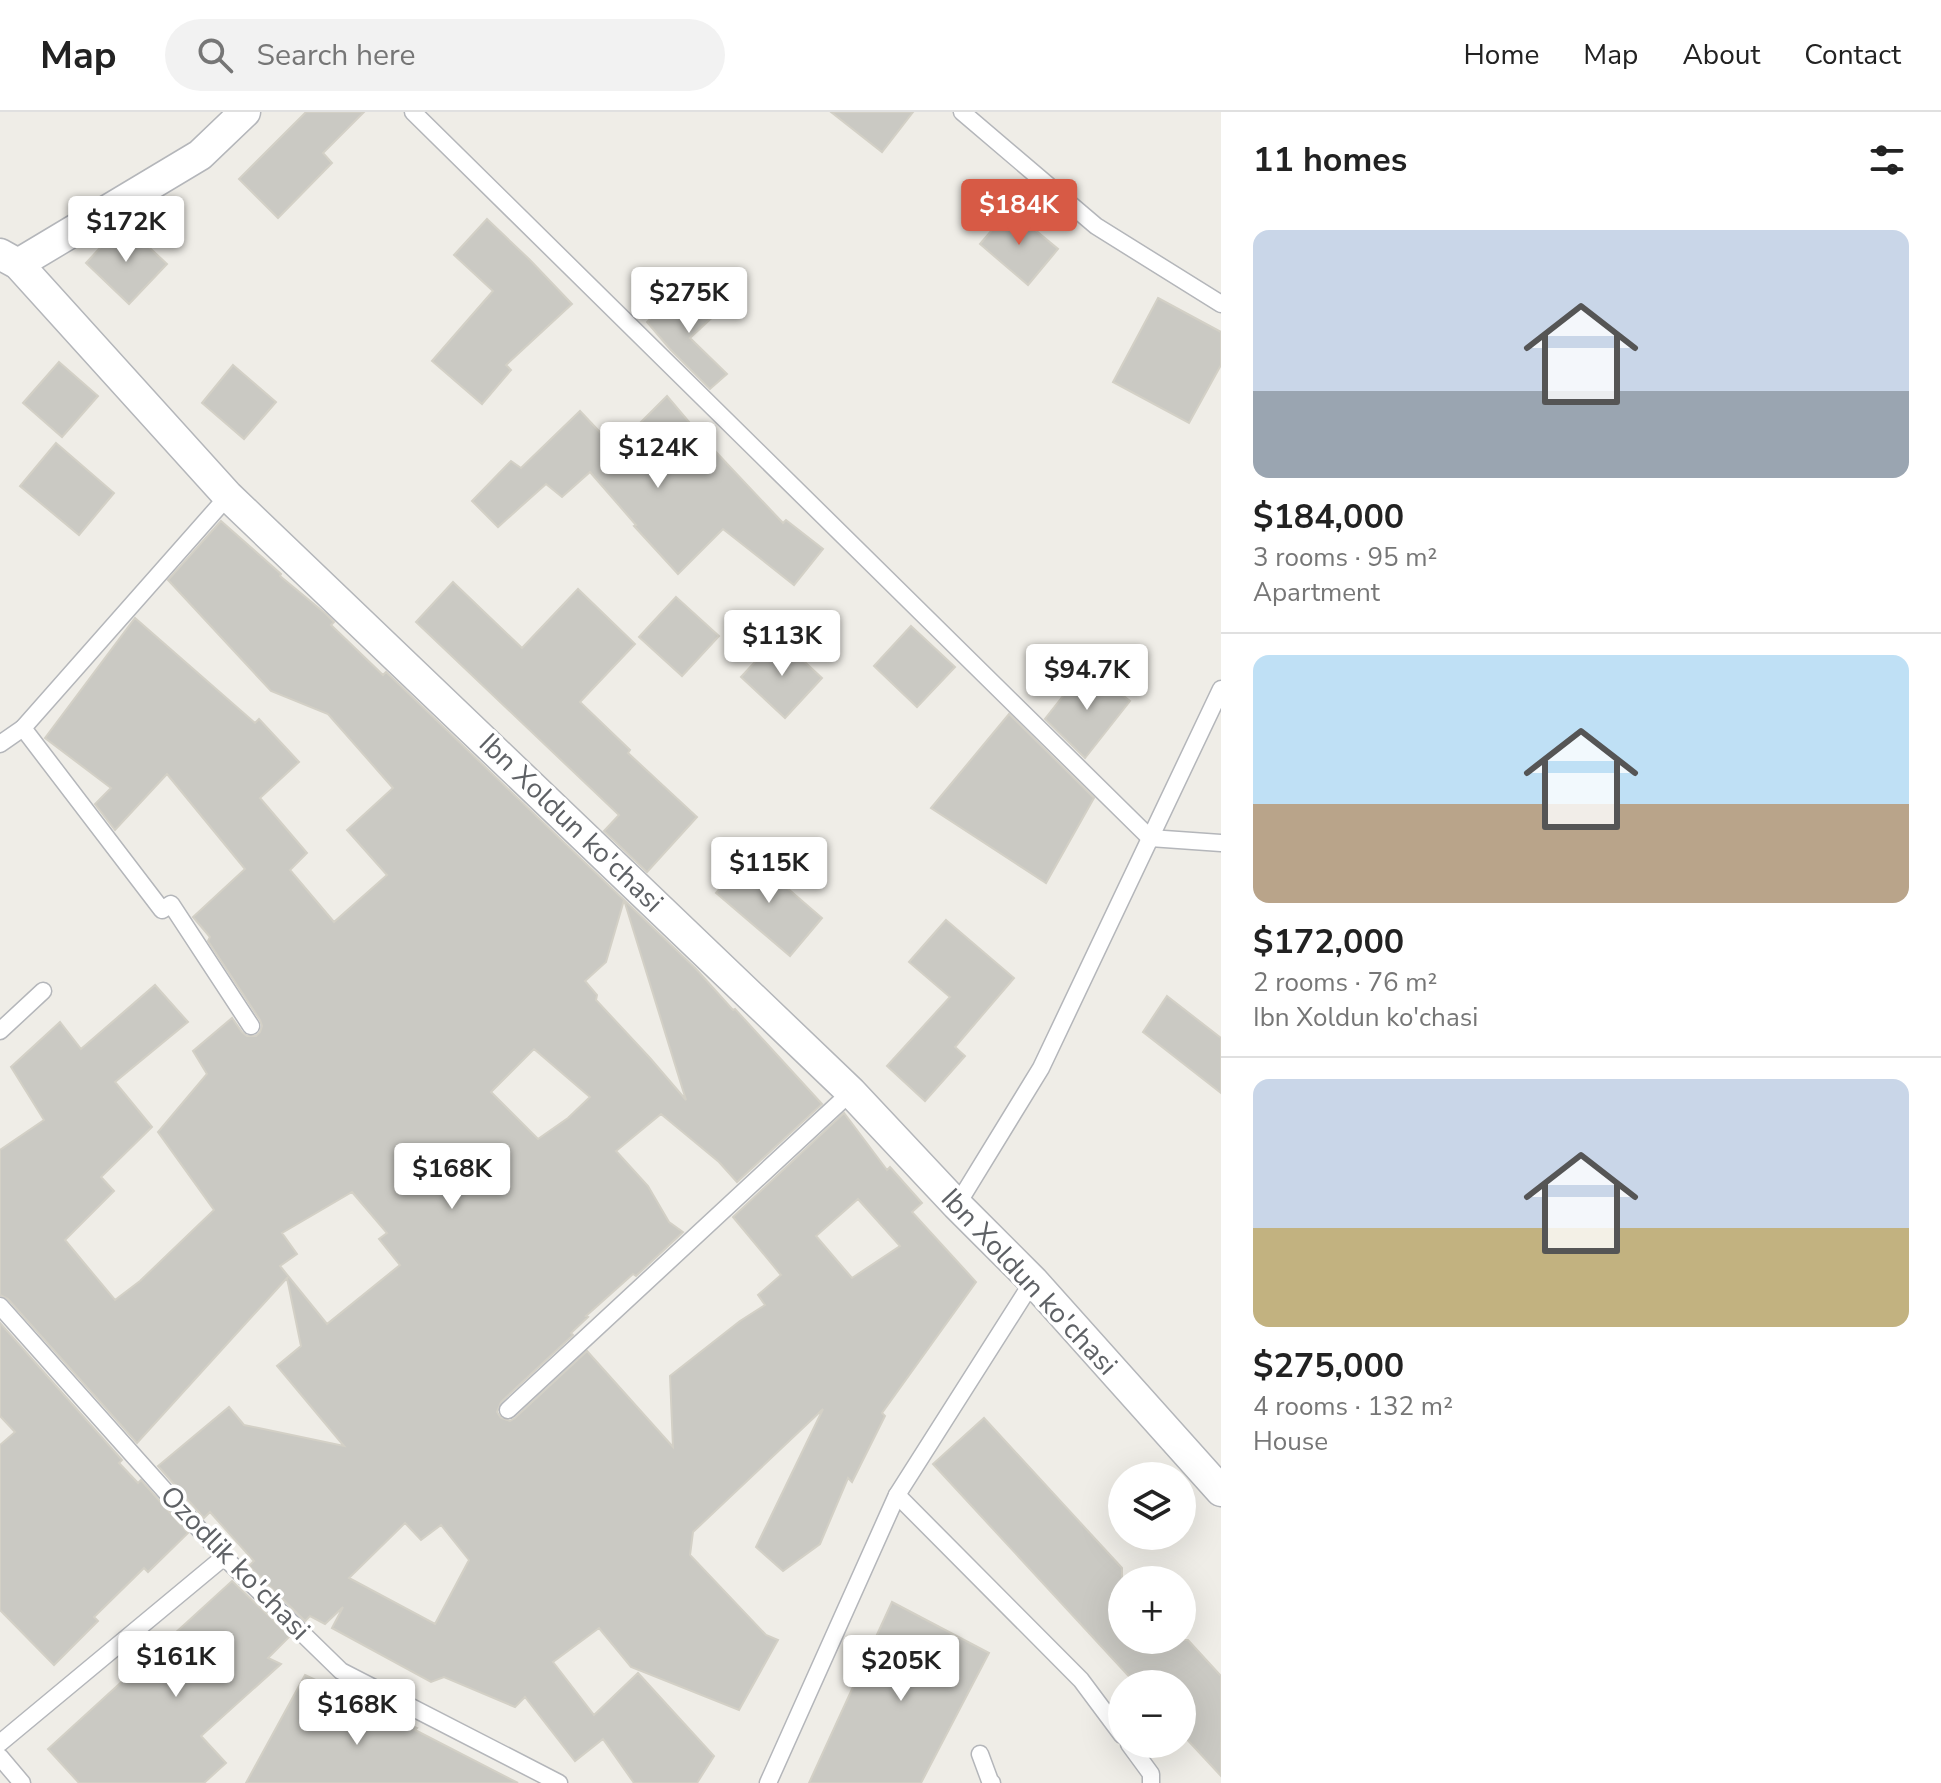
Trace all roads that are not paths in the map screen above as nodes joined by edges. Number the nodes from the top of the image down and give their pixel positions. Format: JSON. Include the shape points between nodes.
{"nodes":[{"id":1,"x":245,"y":112,"type":"edge"},
{"id":2,"x":413,"y":112,"type":"edge"},
{"id":3,"x":962,"y":112,"type":"edge"},
{"id":4,"x":9,"y":259,"type":"edge"},
{"id":5,"x":1221,"y":304,"type":"edge"},
{"id":6,"x":228,"y":496,"type":"junction"},
{"id":7,"x":1221,"y":689,"type":"edge"},
{"id":8,"x":23,"y":728,"type":"junction"},
{"id":9,"x":0,"y":744,"type":"edge"},
{"id":10,"x":1150,"y":838,"type":"junction"},
{"id":11,"x":1221,"y":843,"type":"edge"},
{"id":12,"x":43,"y":991,"type":"dead end"},
{"id":13,"x":251,"y":1026,"type":"dead end"},
{"id":14,"x":0,"y":1031,"type":"edge"},
{"id":15,"x":851,"y":1092,"type":"junction"},
{"id":16,"x":957,"y":1205,"type":"junction"},
{"id":17,"x":1033,"y":1281,"type":"junction"},
{"id":18,"x":0,"y":1306,"type":"edge"},
{"id":19,"x":508,"y":1410,"type":"dead end"},
{"id":20,"x":1221,"y":1491,"type":"edge"},
{"id":21,"x":897,"y":1495,"type":"junction"},
{"id":22,"x":224,"y":1557,"type":"junction"},
{"id":23,"x":1108,"y":1716,"type":"edge"},
{"id":24,"x":0,"y":1743,"type":"edge"},
{"id":25,"x":980,"y":1754,"type":"dead end"},
{"id":26,"x":0,"y":1757,"type":"edge"},
{"id":27,"x":1139,"y":1758,"type":"edge"},
{"id":28,"x":22,"y":1783,"type":"edge"},
{"id":29,"x":559,"y":1783,"type":"edge"},
{"id":30,"x":768,"y":1783,"type":"edge"},
{"id":31,"x":992,"y":1783,"type":"edge"},
{"id":32,"x":1151,"y":1783,"type":"edge"}],
"edges":[{"from":1,"to":4,"type":"street","via":[[200,155]]},
{"from":2,"to":10,"type":"lane"},
{"from":3,"to":5,"type":"lane","via":[[1096,226]]},
{"from":4,"to":6,"type":"street","name":"Ibn Xoldun ko'chasi"},
{"from":6,"to":8,"type":"lane"},
{"from":6,"to":15,"type":"street","name":"Ibn Xoldun ko'chasi"},
{"from":7,"to":10,"type":"lane"},
{"from":8,"to":9,"type":"lane"},
{"from":8,"to":13,"type":"lane","via":[[162,910],[171,904]]},
{"from":10,"to":11,"type":"lane"},
{"from":10,"to":16,"type":"lane","via":[[1041,1068]]},
{"from":12,"to":14,"type":"lane"},
{"from":15,"to":16,"type":"street","name":"Ibn Xoldun ko'chasi"},
{"from":15,"to":19,"type":"lane"},
{"from":16,"to":17,"type":"street","name":"Ibn Xoldun ko'chasi"},
{"from":17,"to":20,"type":"street","name":"Ibn Xoldun ko'chasi"},
{"from":17,"to":21,"type":"lane"},
{"from":18,"to":22,"type":"lane","name":"Ozodlik ko'chasi"},
{"from":21,"to":23,"type":"lane","via":[[1081,1680]]},
{"from":21,"to":30,"type":"lane"},
{"from":22,"to":24,"type":"lane"},
{"from":22,"to":29,"type":"lane","name":"Ozodlik ko'chasi","via":[[341,1671]]},
{"from":25,"to":31,"type":"lane"},
{"from":26,"to":28,"type":"lane"},
{"from":27,"to":32,"type":"lane"}]}
